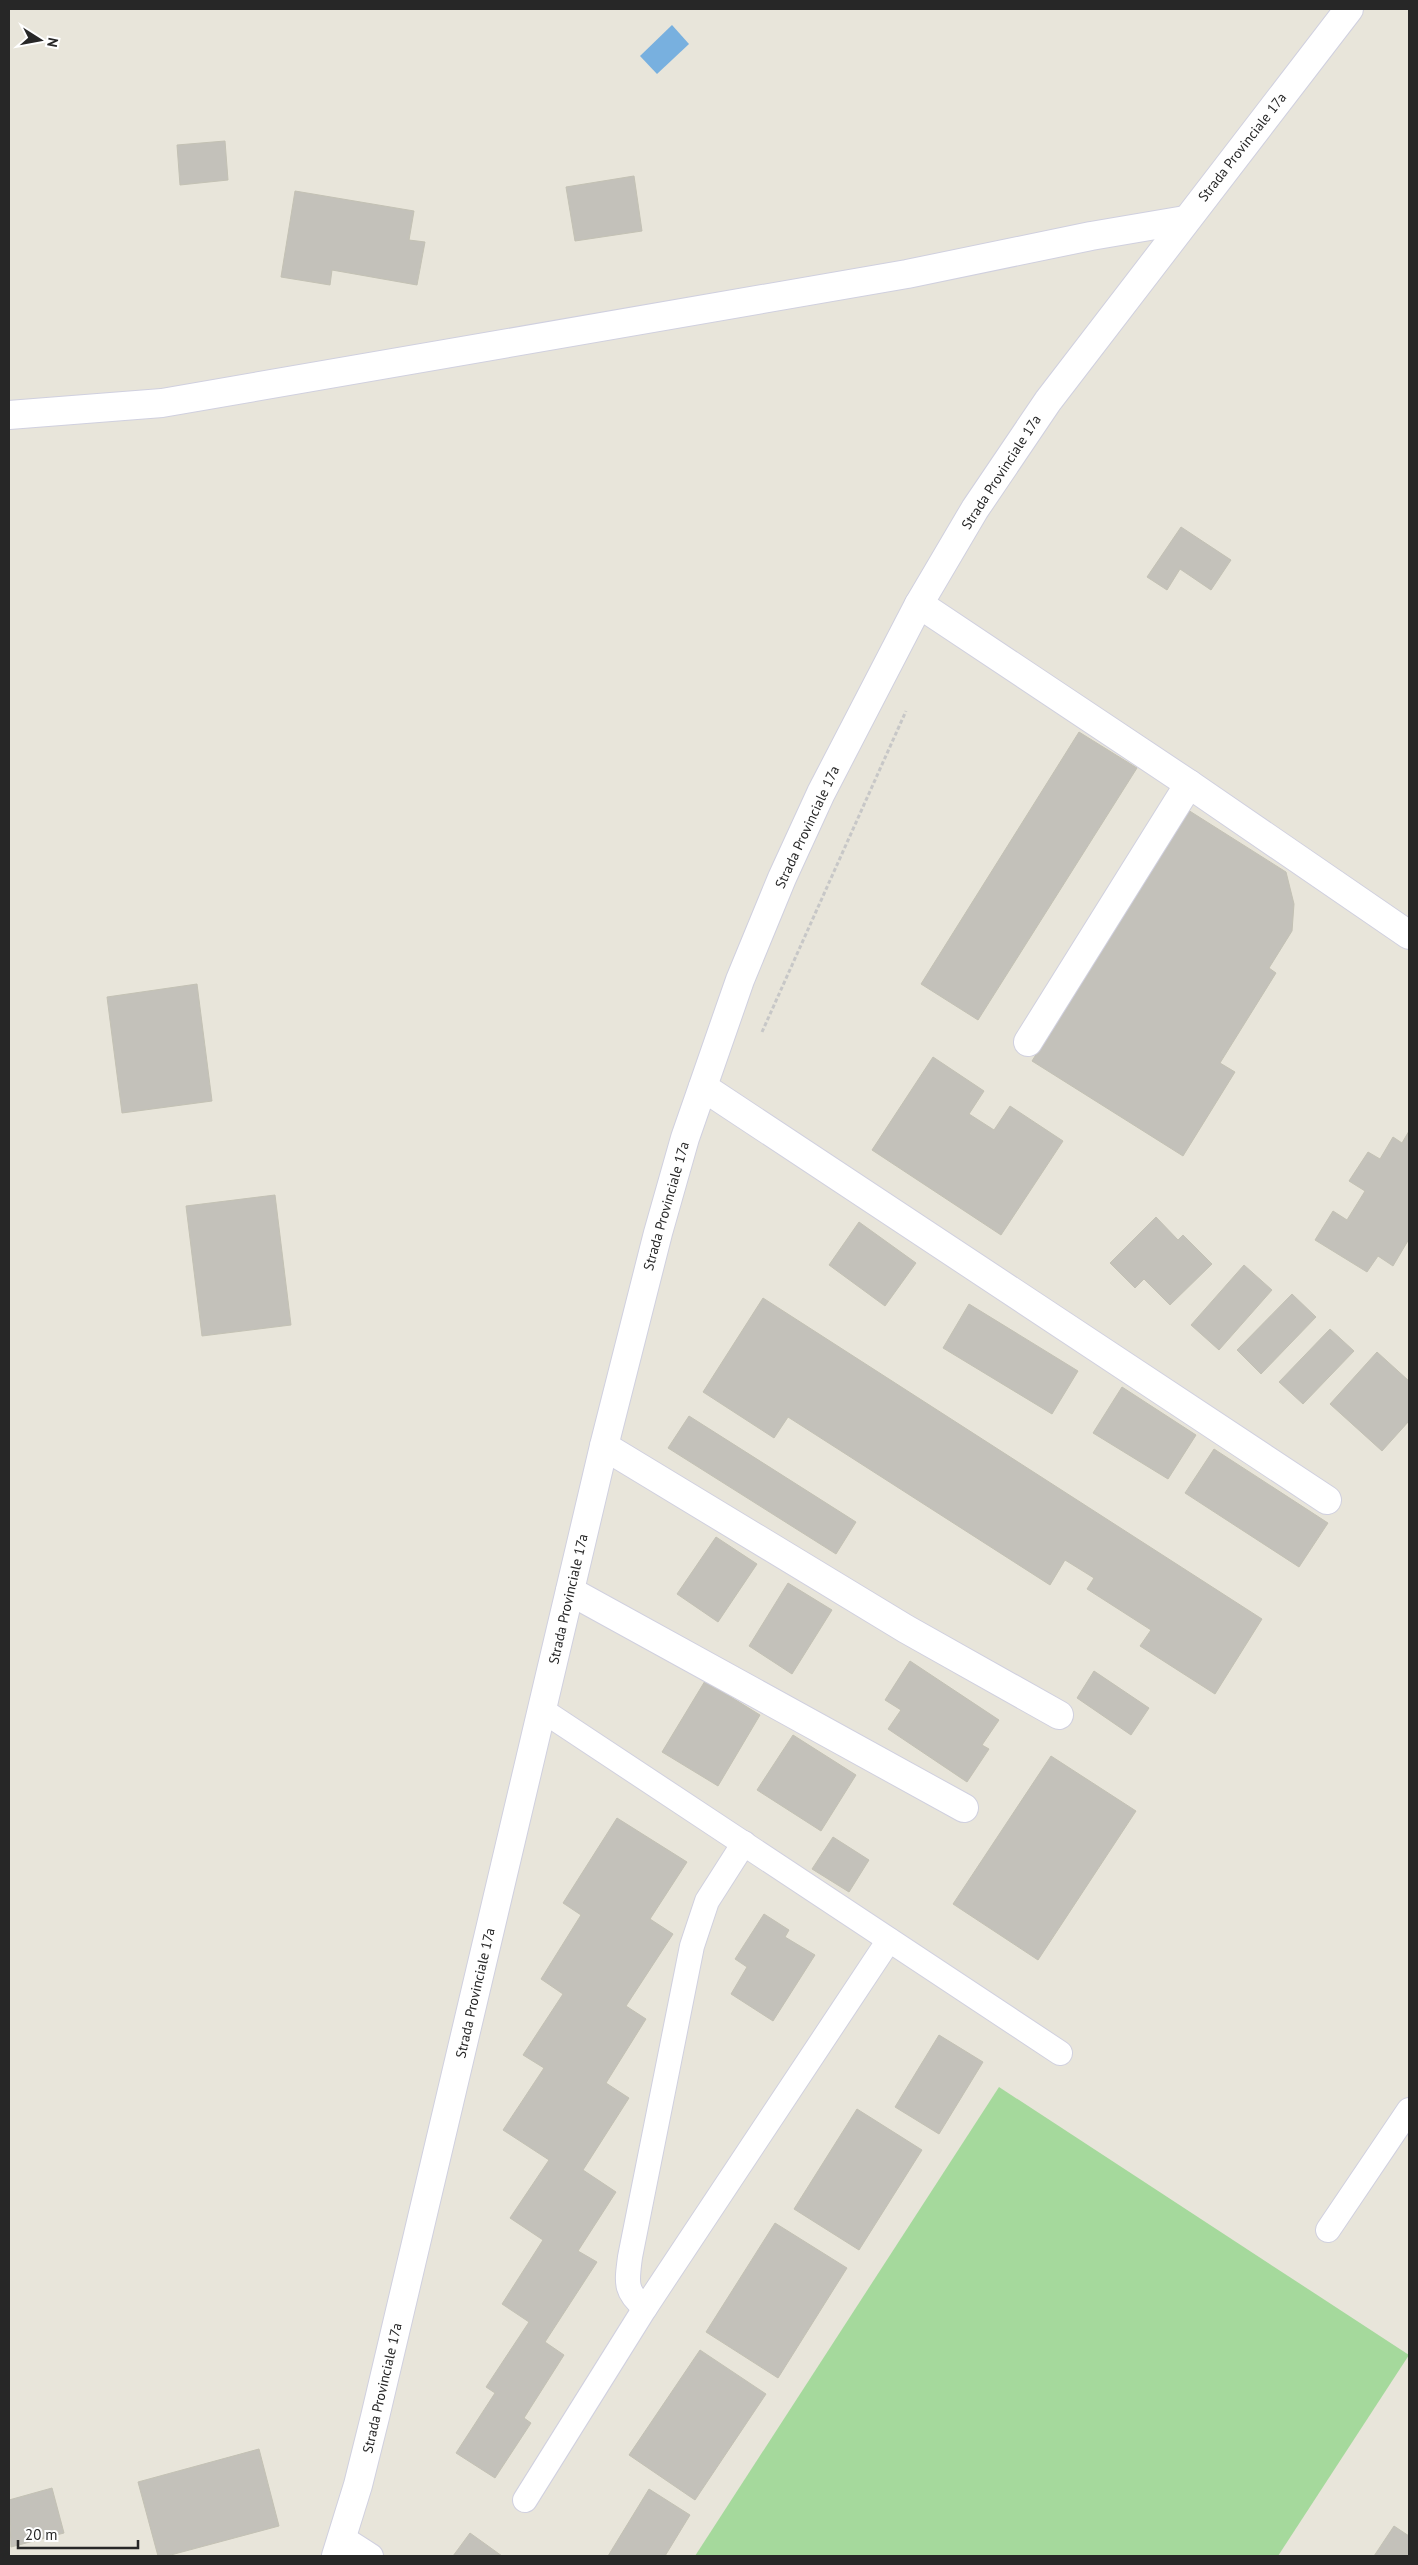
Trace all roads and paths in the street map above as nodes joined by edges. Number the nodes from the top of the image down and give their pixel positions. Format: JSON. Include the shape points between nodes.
{"nodes":[{"id":1,"x":1349,"y":9,"type":"edge"},
{"id":2,"x":1185,"y":220,"type":"junction"},
{"id":3,"x":9,"y":415,"type":"edge"},
{"id":4,"x":919,"y":604,"type":"junction"},
{"id":5,"x":909,"y":704,"type":"dead end"},
{"id":6,"x":1189,"y":784,"type":"junction"},
{"id":7,"x":1409,"y":935,"type":"edge"},
{"id":8,"x":758,"y":1041,"type":"dead end"},
{"id":9,"x":1028,"y":1042,"type":"dead end"},
{"id":10,"x":702,"y":1087,"type":"junction"},
{"id":11,"x":604,"y":1446,"type":"junction"},
{"id":12,"x":1328,"y":1500,"type":"dead end"},
{"id":13,"x":570,"y":1590,"type":"junction"},
{"id":14,"x":542,"y":1710,"type":"junction"},
{"id":15,"x":1059,"y":1715,"type":"dead end"},
{"id":16,"x":964,"y":1808,"type":"dead end"},
{"id":17,"x":744,"y":1844,"type":"junction"},
{"id":18,"x":889,"y":1940,"type":"junction"},
{"id":19,"x":1060,"y":2053,"type":"dead end"},
{"id":20,"x":1409,"y":2110,"type":"edge"},
{"id":21,"x":1328,"y":2230,"type":"dead end"},
{"id":22,"x":645,"y":2308,"type":"junction"},
{"id":23,"x":525,"y":2500,"type":"dead end"},
{"id":24,"x":339,"y":2547,"type":"edge"},
{"id":25,"x":371,"y":2556,"type":"edge"}],
"edges":[{"from":1,"to":2,"type":"street","name":"Strada Provinciale 17a"},
{"from":2,"to":3,"type":"street","via":[[907,274],[162,403]]},
{"from":2,"to":4,"type":"street","name":"Strada Provinciale 17a","via":[[1048,401],[975,509]]},
{"from":4,"to":6,"type":"street"},
{"from":4,"to":10,"type":"street","name":"Strada Provinciale 17a","via":[[834,768],[782,878],[740,980]]},
{"from":5,"to":8,"type":"path"},
{"from":6,"to":7,"type":"street"},
{"from":6,"to":9,"type":"street"},
{"from":10,"to":11,"type":"street","name":"Strada Provinciale 17a","via":[[668,1196]]},
{"from":10,"to":12,"type":"street"},
{"from":11,"to":13,"type":"street","name":"Strada Provinciale 17a"},
{"from":11,"to":15,"type":"street","via":[[906,1629]]},
{"from":13,"to":14,"type":"street","name":"Strada Provinciale 17a"},
{"from":13,"to":16,"type":"street"},
{"from":14,"to":17,"type":"lane"},
{"from":14,"to":24,"type":"street","name":"Strada Provinciale 17a","via":[[375,2417]]},
{"from":17,"to":18,"type":"lane"},
{"from":17,"to":22,"type":"lane","via":[[707,1901],[692,1946],[630,2257],[627,2285]]},
{"from":18,"to":19,"type":"lane"},
{"from":18,"to":22,"type":"lane"},
{"from":20,"to":21,"type":"lane"},
{"from":22,"to":23,"type":"lane"},
{"from":24,"to":25,"type":"lane"}]}
